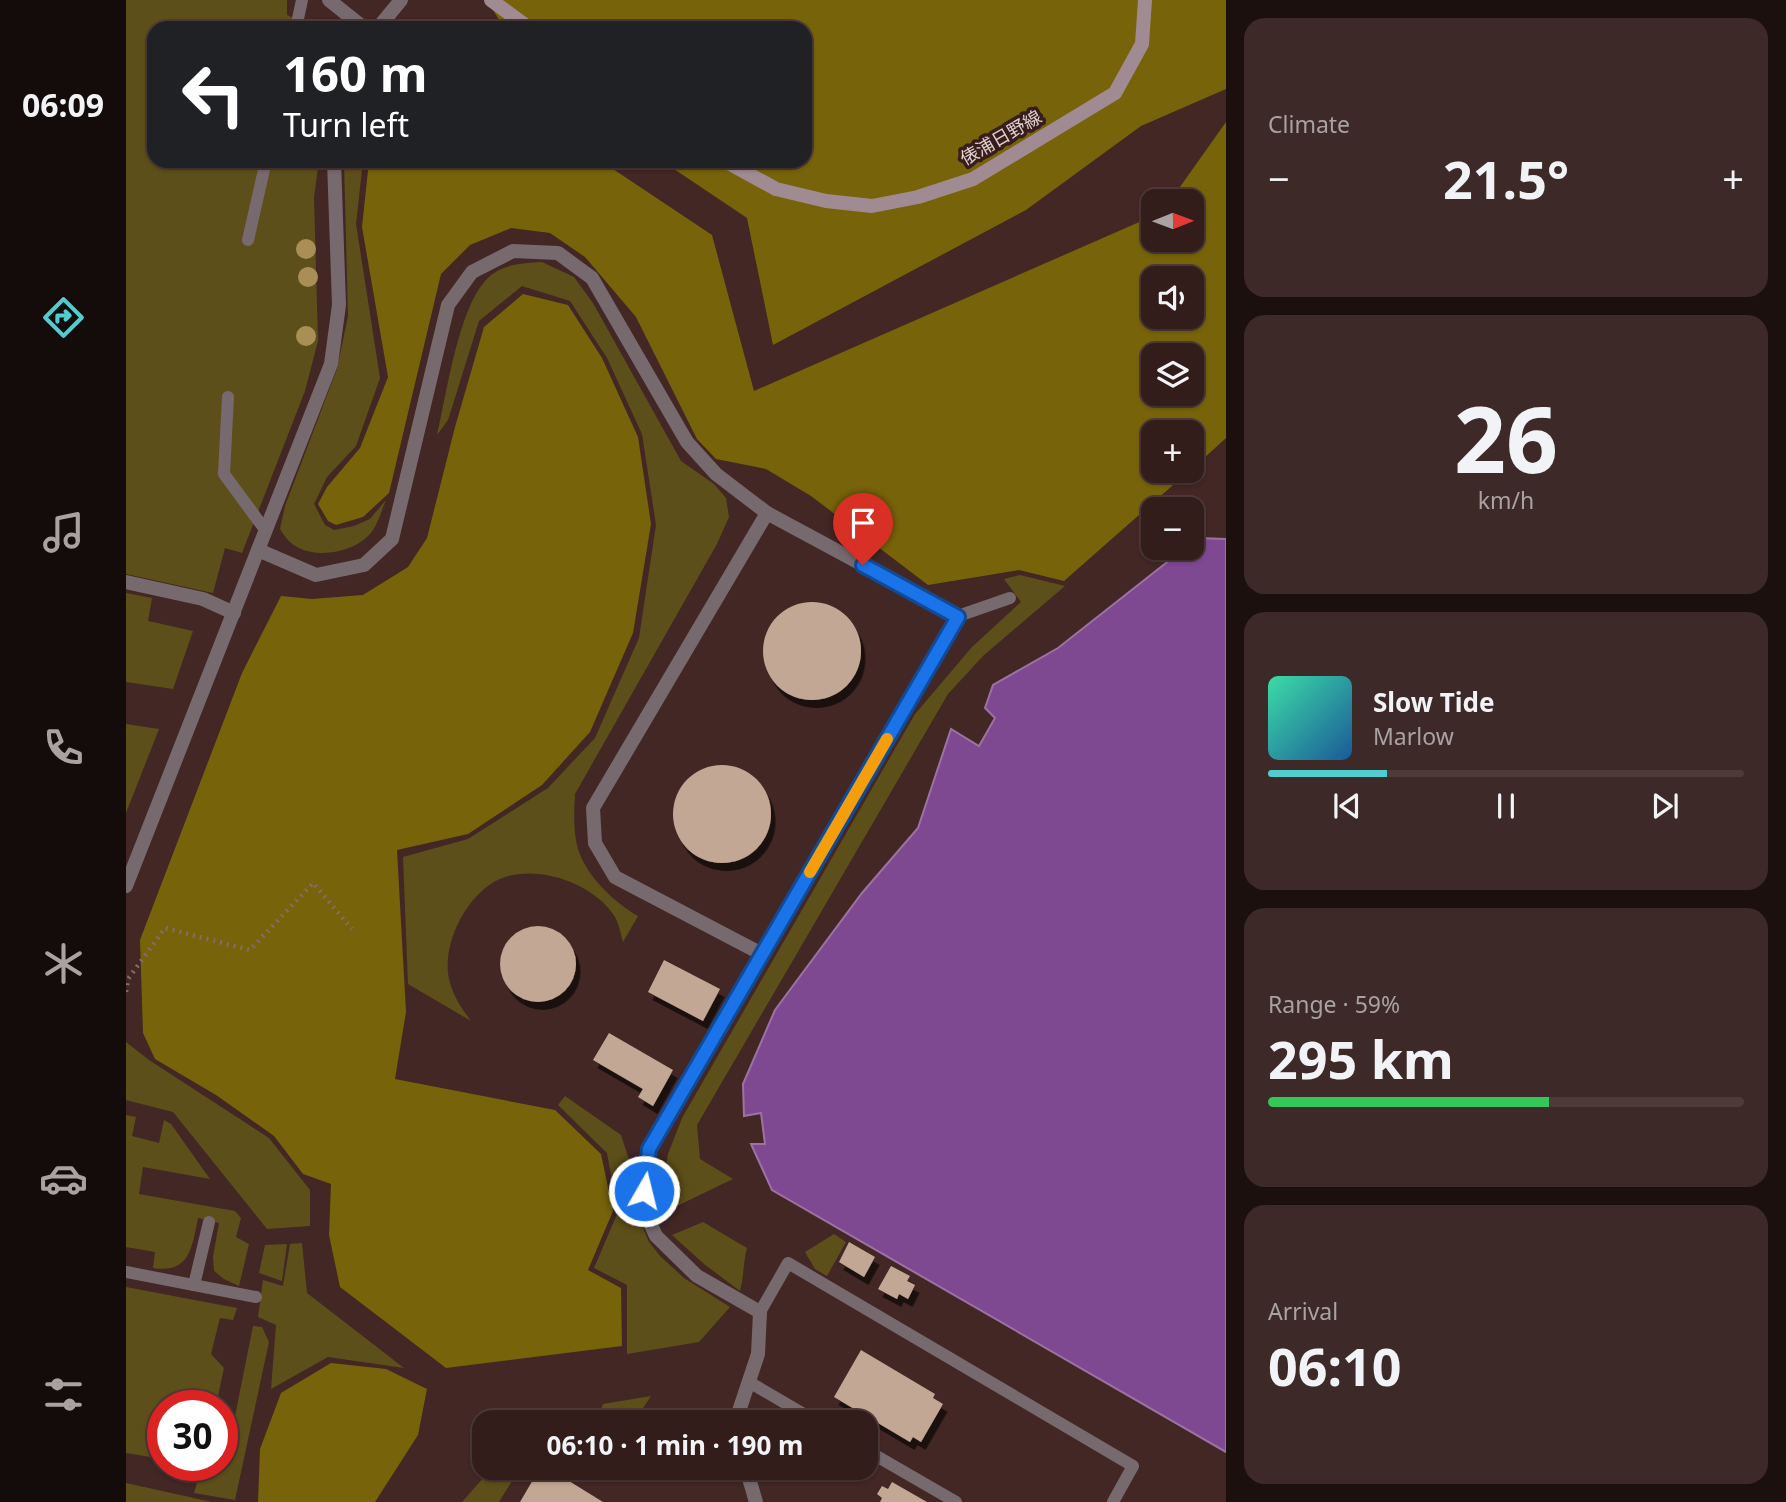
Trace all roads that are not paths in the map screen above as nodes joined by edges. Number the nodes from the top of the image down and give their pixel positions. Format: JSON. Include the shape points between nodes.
{"nodes":[{"id":1,"x":302,"y":0,"type":"edge"},
{"id":2,"x":328,"y":0,"type":"edge"},
{"id":3,"x":401,"y":0,"type":"edge"},
{"id":4,"x":491,"y":0,"type":"edge"},
{"id":5,"x":1144,"y":0,"type":"edge"},
{"id":6,"x":298,"y":21,"type":"edge"},
{"id":7,"x":355,"y":21,"type":"edge"},
{"id":8,"x":384,"y":21,"type":"edge"},
{"id":9,"x":520,"y":21,"type":"edge"},
{"id":10,"x":264,"y":168,"type":"edge"},
{"id":11,"x":334,"y":168,"type":"edge"},
{"id":12,"x":738,"y":168,"type":"edge"},
{"id":13,"x":248,"y":240,"type":"dead end"},
{"id":14,"x":229,"y":397,"type":"dead end"},
{"id":15,"x":767,"y":513,"type":"junction"},
{"id":16,"x":266,"y":531,"type":"junction"},
{"id":17,"x":258,"y":550,"type":"junction"},
{"id":18,"x":126,"y":582,"type":"edge"},
{"id":19,"x":1010,"y":598,"type":"dead end"},
{"id":20,"x":234,"y":613,"type":"junction"},
{"id":21,"x":958,"y":617,"type":"junction"},
{"id":22,"x":126,"y":886,"type":"edge"},
{"id":23,"x":762,"y":954,"type":"junction"},
{"id":24,"x":209,"y":1222,"type":"dead end"},
{"id":25,"x":126,"y":1272,"type":"edge"},
{"id":26,"x":194,"y":1285,"type":"junction"},
{"id":27,"x":256,"y":1297,"type":"dead end"},
{"id":28,"x":760,"y":1312,"type":"junction"},
{"id":29,"x":749,"y":1382,"type":"junction"},
{"id":30,"x":739,"y":1410,"type":"edge"},
{"id":31,"x":797,"y":1410,"type":"edge"},
{"id":32,"x":878,"y":1457,"type":"edge"},
{"id":33,"x":750,"y":1480,"type":"edge"},
{"id":34,"x":756,"y":1502,"type":"edge"},
{"id":35,"x":956,"y":1502,"type":"edge"},
{"id":36,"x":1113,"y":1502,"type":"edge"}],
"edges":[{"from":1,"to":6,"type":"lane"},
{"from":2,"to":7,"type":"street"},
{"from":3,"to":8,"type":"street"},
{"from":4,"to":9,"type":"main road"},
{"from":5,"to":12,"type":"main road","name":"俵浦日野線","via":[[1142,44],[1115,93],[973,178],[918,197],[872,206],[776,189]]},
{"from":10,"to":13,"type":"lane"},
{"from":11,"to":16,"type":"street","via":[[339,305],[331,364]]},
{"from":14,"to":16,"type":"lane","via":[[224,474]]},
{"from":15,"to":17,"type":"street","via":[[716,474],[687,442],[592,278],[558,253],[513,251],[472,272],[448,305],[392,539],[364,565],[316,575]]},
{"from":15,"to":21,"type":"street"},
{"from":15,"to":23,"type":"street","via":[[593,808],[594,843],[615,877]]},
{"from":16,"to":17,"type":"street"},
{"from":17,"to":20,"type":"street"},
{"from":18,"to":20,"type":"street","via":[[203,598]]},
{"from":19,"to":21,"type":"lane"},
{"from":20,"to":22,"type":"street"},
{"from":21,"to":23,"type":"street"},
{"from":23,"to":28,"type":"street","via":[[649,1149],[644,1191],[656,1236],[697,1276]]},
{"from":24,"to":26,"type":"lane"},
{"from":25,"to":26,"type":"lane"},
{"from":26,"to":27,"type":"lane"},
{"from":28,"to":29,"type":"street","via":[[758,1354]]},
{"from":28,"to":36,"type":"lane","via":[[788,1263],[1133,1466]]},
{"from":29,"to":30,"type":"street"},
{"from":29,"to":31,"type":"lane"},
{"from":32,"to":35,"type":"lane"},
{"from":33,"to":34,"type":"street"}]}
